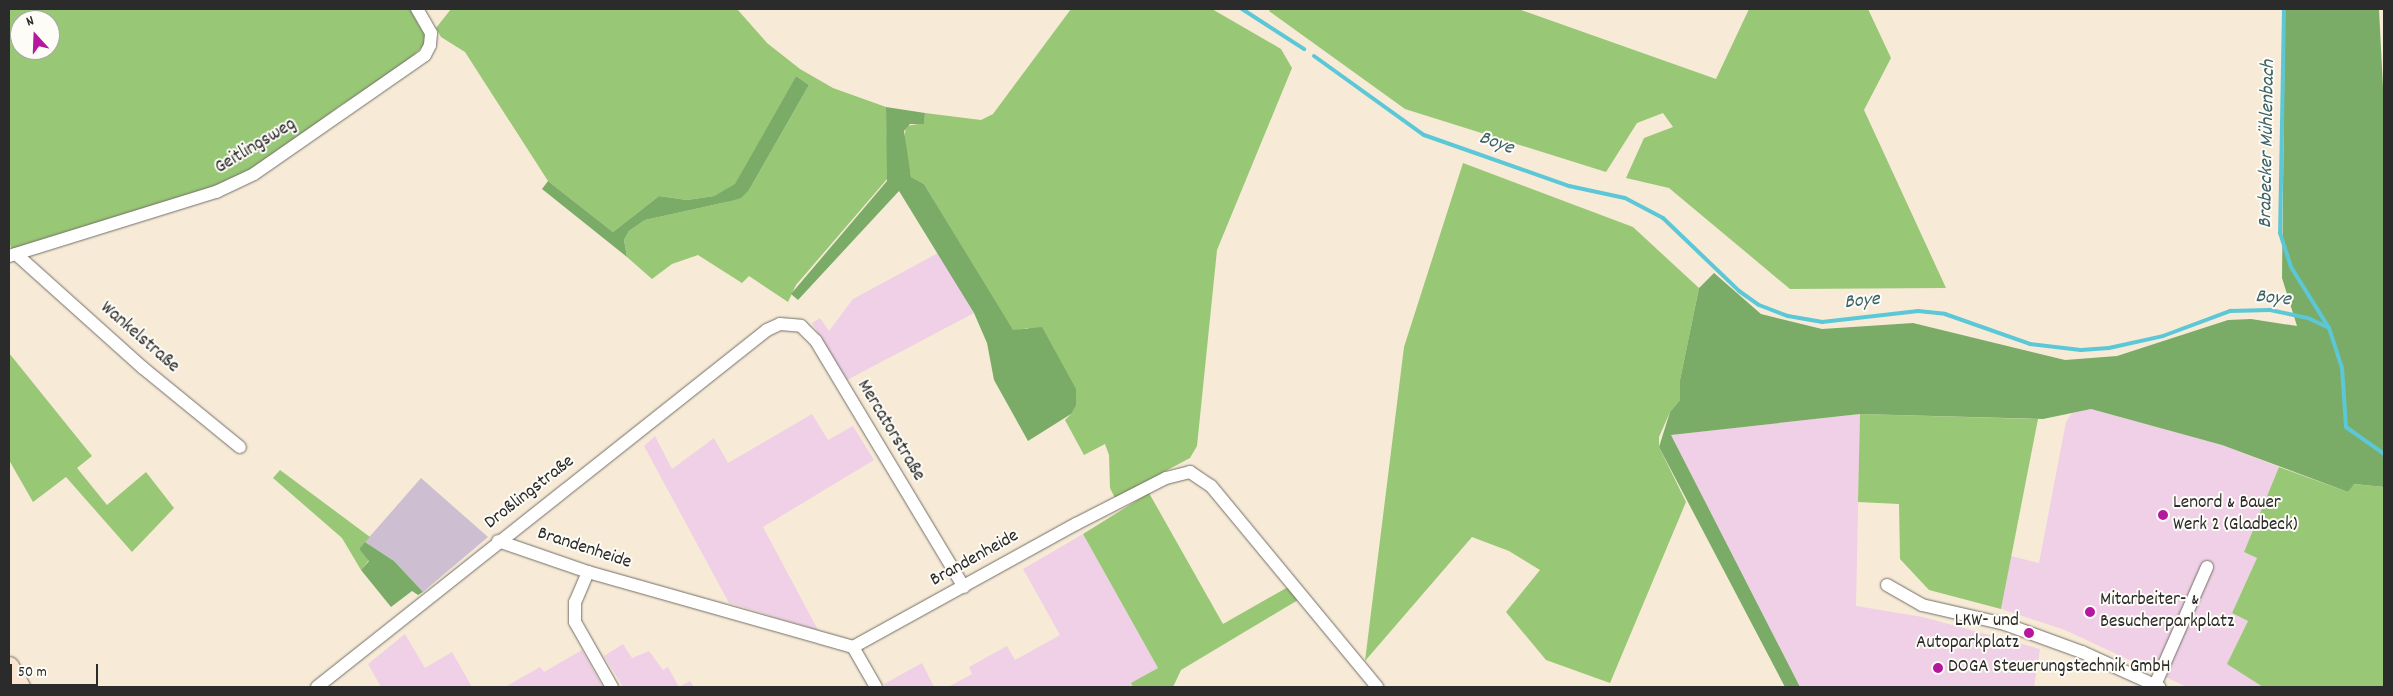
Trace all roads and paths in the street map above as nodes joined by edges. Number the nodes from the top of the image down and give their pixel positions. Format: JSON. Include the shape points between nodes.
{"nodes":[{"id":1,"x":417,"y":9,"type":"edge"},
{"id":2,"x":12,"y":255,"type":"edge"},
{"id":3,"x":767,"y":330,"type":"joint"},
{"id":4,"x":240,"y":447,"type":"dead end"},
{"id":5,"x":498,"y":541,"type":"junction"},
{"id":6,"x":2207,"y":567,"type":"dead end"},
{"id":7,"x":588,"y":572,"type":"junction"},
{"id":8,"x":1887,"y":585,"type":"dead end"},
{"id":9,"x":964,"y":587,"type":"junction"},
{"id":10,"x":853,"y":646,"type":"junction"},
{"id":11,"x":9,"y":666,"type":"edge"},
{"id":12,"x":2157,"y":686,"type":"edge"},
{"id":13,"x":20,"y":687,"type":"edge"},
{"id":14,"x":317,"y":687,"type":"edge"},
{"id":15,"x":612,"y":687,"type":"edge"},
{"id":16,"x":876,"y":687,"type":"edge"},
{"id":17,"x":1378,"y":687,"type":"edge"}],
"edges":[{"from":1,"to":2,"type":"street","name":"Geitlingsweg","via":[[431,33],[425,55],[254,174],[216,192]]},
{"from":2,"to":4,"type":"street","name":"Wankelstraße"},
{"from":3,"to":5,"type":"street","name":"Droßlingstraße"},
{"from":3,"to":9,"type":"street","name":"Mercatorstraße","via":[[780,324],[796,324],[816,341]]},
{"from":5,"to":7,"type":"street","name":"Brandenheide"},
{"from":5,"to":14,"type":"street","name":"Droßlingstraße"},
{"from":6,"to":12,"type":"street"},
{"from":7,"to":10,"type":"street","name":"Brandenheide"},
{"from":7,"to":15,"type":"street","via":[[575,602],[575,622]]},
{"from":8,"to":12,"type":"street","via":[[1922,605],[2005,624],[2082,652]]},
{"from":9,"to":10,"type":"street","name":"Brandenheide"},
{"from":9,"to":17,"type":"street","name":"Brandenheide","via":[[1166,478],[1190,472],[1211,486]]},
{"from":10,"to":16,"type":"street"},
{"from":11,"to":13,"type":"main road"}]}
